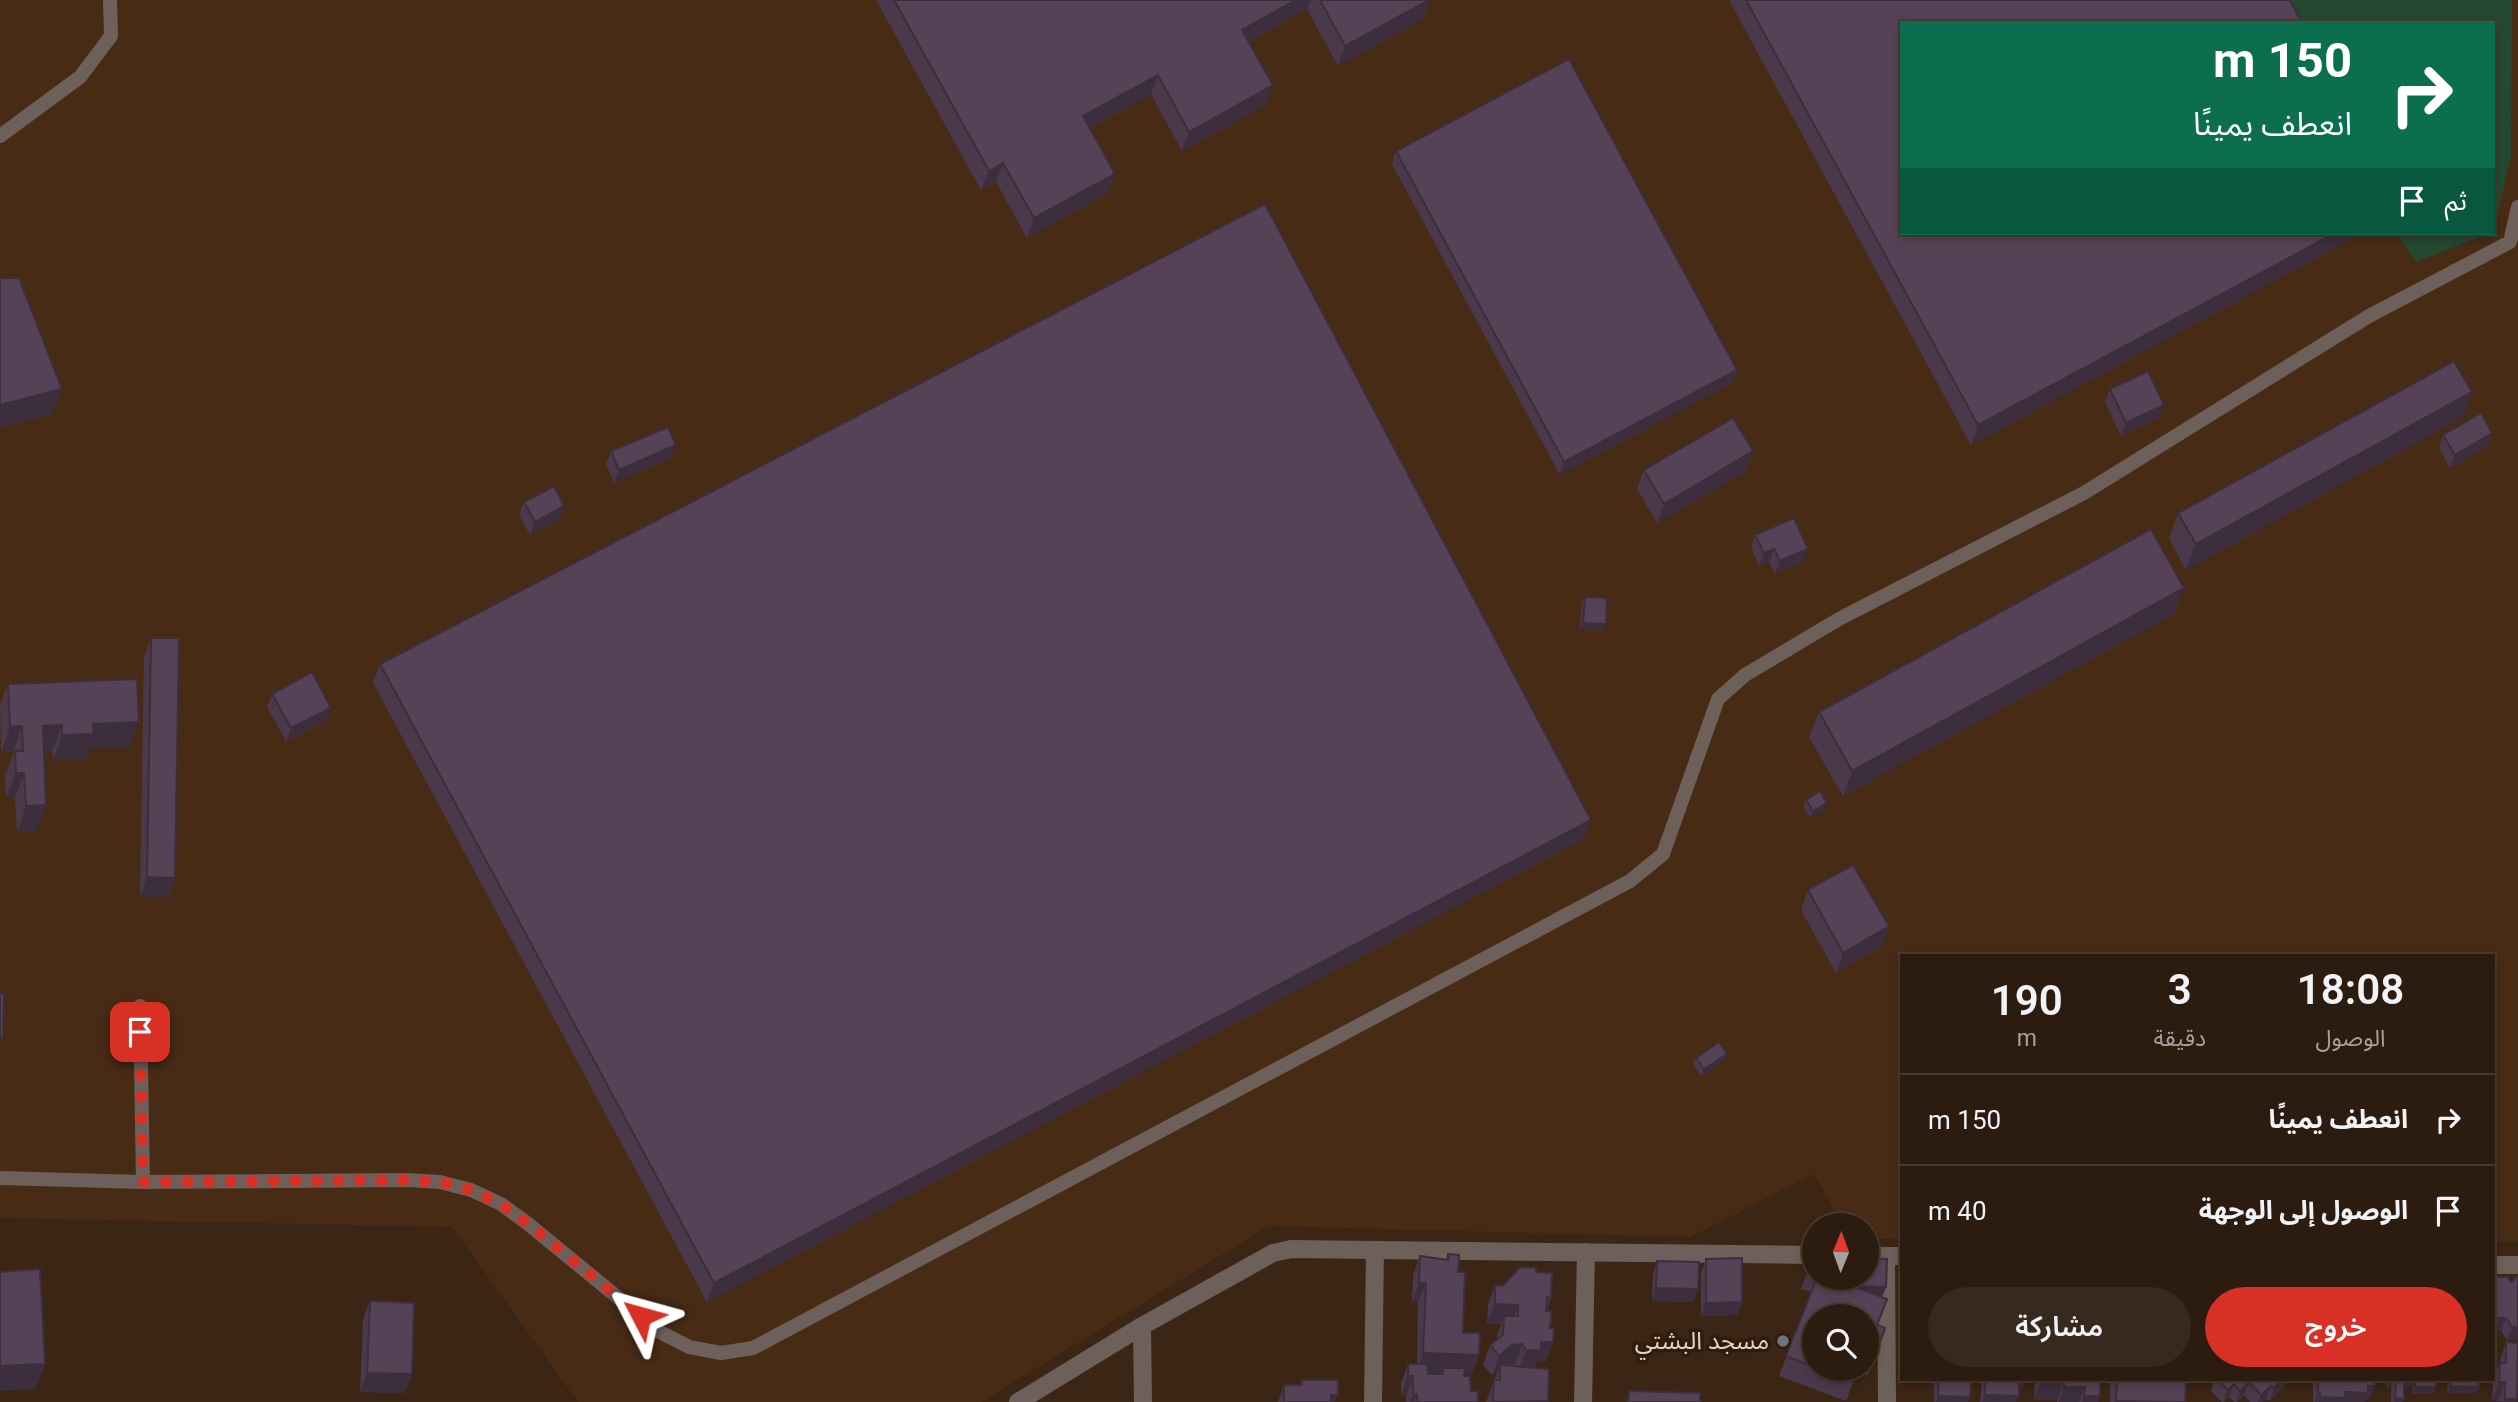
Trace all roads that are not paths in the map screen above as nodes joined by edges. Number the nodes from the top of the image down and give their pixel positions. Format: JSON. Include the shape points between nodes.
{"nodes":[{"id":1,"x":110,"y":0,"type":"edge"},
{"id":2,"x":0,"y":136,"type":"edge"},
{"id":3,"x":2518,"y":207,"type":"edge"},
{"id":4,"x":2514,"y":241,"type":"edge"},
{"id":5,"x":140,"y":1006,"type":"dead end"},
{"id":6,"x":0,"y":1178,"type":"edge"},
{"id":7,"x":143,"y":1182,"type":"junction"},
{"id":8,"x":1375,"y":1250,"type":"junction"},
{"id":9,"x":1586,"y":1252,"type":"junction"},
{"id":10,"x":1802,"y":1255,"type":"edge"},
{"id":11,"x":1894,"y":1256,"type":"edge"},
{"id":12,"x":2495,"y":1265,"type":"edge"},
{"id":13,"x":2518,"y":1265,"type":"edge"},
{"id":14,"x":1142,"y":1326,"type":"junction"},
{"id":15,"x":1018,"y":1402,"type":"edge"},
{"id":16,"x":1143,"y":1402,"type":"edge"},
{"id":17,"x":1373,"y":1402,"type":"edge"},
{"id":18,"x":1583,"y":1402,"type":"edge"},
{"id":19,"x":1887,"y":1402,"type":"edge"}],
"edges":[{"from":1,"to":2,"type":"lane","via":[[111,36],[80,77]]},
{"from":3,"to":4,"type":"lane"},
{"from":4,"to":7,"type":"lane","via":[[2369,316],[2084,493],[1839,619],[1745,675],[1718,699],[1663,854],[1630,881],[753,1348],[721,1353],[688,1347],[660,1332],[527,1223],[471,1190],[407,1180]]},
{"from":5,"to":7,"type":"lane"},
{"from":6,"to":7,"type":"lane"},
{"from":8,"to":9,"type":"street"},
{"from":8,"to":14,"type":"street","via":[[1273,1253]]},
{"from":8,"to":17,"type":"street"},
{"from":9,"to":10,"type":"street"},
{"from":9,"to":18,"type":"street"},
{"from":11,"to":19,"type":"street"},
{"from":12,"to":13,"type":"street"},
{"from":14,"to":15,"type":"street"},
{"from":14,"to":16,"type":"street"}]}
